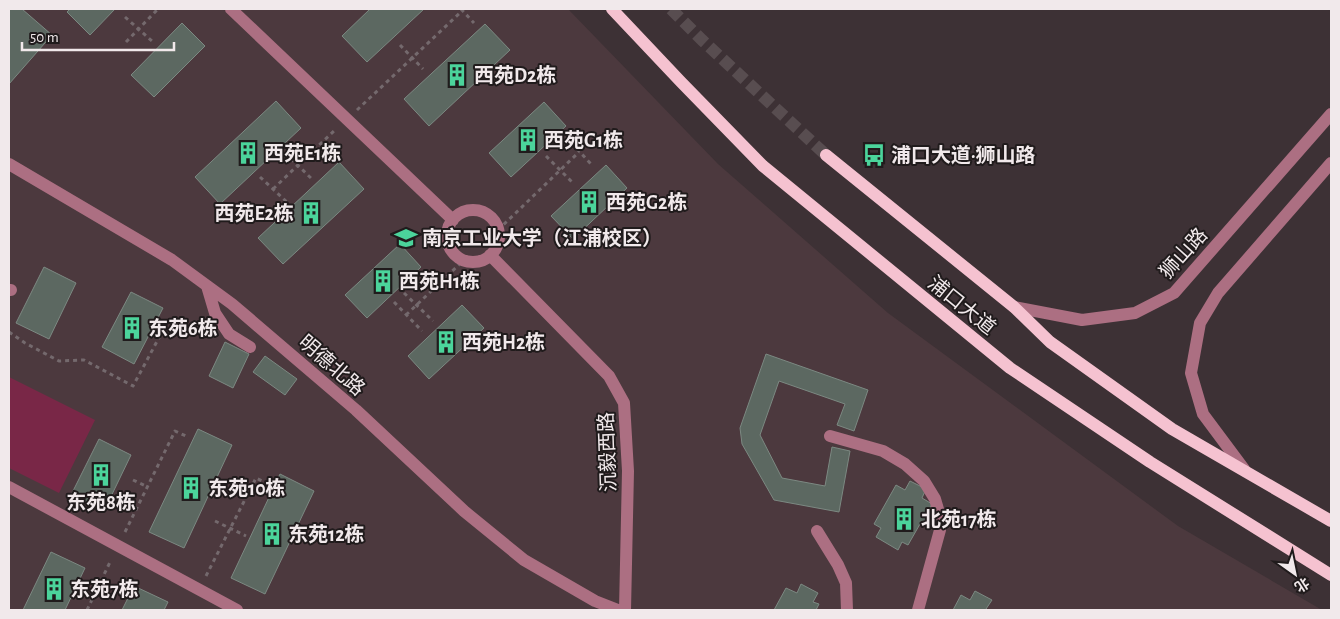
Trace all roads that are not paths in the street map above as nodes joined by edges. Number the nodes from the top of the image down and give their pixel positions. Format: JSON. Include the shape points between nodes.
{"nodes":[{"id":1,"x":231,"y":9,"type":"edge"},
{"id":2,"x":612,"y":9,"type":"edge"},
{"id":3,"x":1331,"y":114,"type":"edge"},
{"id":4,"x":826,"y":154,"type":"tunnel mouth"},
{"id":5,"x":1331,"y":163,"type":"edge"},
{"id":6,"x":9,"y":164,"type":"edge"},
{"id":7,"x":453,"y":220,"type":"junction"},
{"id":8,"x":490,"y":255,"type":"junction"},
{"id":9,"x":207,"y":286,"type":"junction"},
{"id":10,"x":1014,"y":307,"type":"junction"},
{"id":11,"x":250,"y":347,"type":"dead end"},
{"id":12,"x":830,"y":436,"type":"dead end"},
{"id":13,"x":1244,"y":470,"type":"junction"},
{"id":14,"x":9,"y":487,"type":"edge"},
{"id":15,"x":1331,"y":521,"type":"edge"},
{"id":16,"x":817,"y":531,"type":"dead end"},
{"id":17,"x":1331,"y":575,"type":"edge"},
{"id":18,"x":237,"y":610,"type":"edge"},
{"id":19,"x":618,"y":610,"type":"edge"},
{"id":20,"x":625,"y":610,"type":"edge"},
{"id":21,"x":847,"y":610,"type":"edge"},
{"id":22,"x":918,"y":610,"type":"edge"}],
"edges":[{"from":1,"to":7,"type":"street"},
{"from":2,"to":17,"type":"main road","name":"浦口大道","via":[[763,166],[1010,368],[1150,462]]},
{"from":3,"to":10,"type":"street","name":"狮山路","via":[[1174,293],[1135,313],[1082,320]]},
{"from":4,"to":10,"type":"main road","name":"浦口大道"},
{"from":5,"to":13,"type":"street","via":[[1218,293],[1200,323],[1191,373],[1203,414]]},
{"from":6,"to":9,"type":"street","name":"明德北路","via":[[164,255]]},
{"from":7,"to":8,"type":"street","via":[[446,239],[454,254],[464,260],[478,261]]},
{"from":7,"to":8,"type":"street","via":[[471,210],[487,214],[498,230],[498,244]]},
{"from":8,"to":20,"type":"street","name":"沉毅西路","via":[[609,376],[624,403],[628,470]]},
{"from":9,"to":11,"type":"street","via":[[215,313],[224,327]]},
{"from":9,"to":19,"type":"street","name":"明德北路","via":[[299,360],[464,511],[524,560],[595,601]]},
{"from":10,"to":13,"type":"main road","name":"浦口大道","via":[[1050,342],[1172,429]]},
{"from":12,"to":22,"type":"street","via":[[883,451],[906,464],[924,481],[935,499],[940,530]]},
{"from":13,"to":15,"type":"main road","name":"浦口大道"},
{"from":14,"to":18,"type":"street"},
{"from":16,"to":21,"type":"street","via":[[846,583]]}]}
